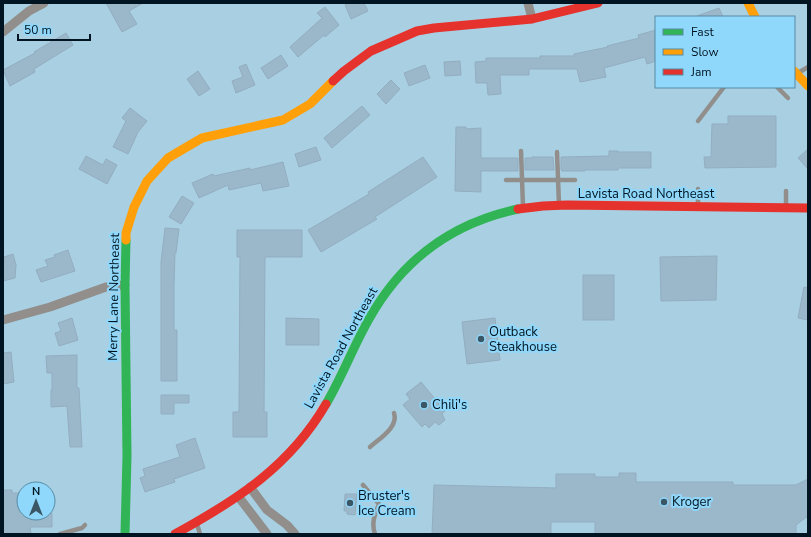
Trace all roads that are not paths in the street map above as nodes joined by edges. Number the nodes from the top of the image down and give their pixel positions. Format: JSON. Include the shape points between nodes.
{"nodes":[{"id":1,"x":44,"y":3,"type":"edge"},
{"id":2,"x":528,"y":3,"type":"edge"},
{"id":3,"x":598,"y":3,"type":"edge"},
{"id":4,"x":748,"y":3,"type":"edge"},
{"id":5,"x":27,"y":7,"type":"edge"},
{"id":6,"x":754,"y":16,"type":"edge"},
{"id":7,"x":532,"y":19,"type":"junction"},
{"id":8,"x":3,"y":32,"type":"edge"},
{"id":9,"x":808,"y":67,"type":"edge"},
{"id":10,"x":795,"y":73,"type":"edge"},
{"id":11,"x":808,"y":86,"type":"edge"},
{"id":12,"x":723,"y":88,"type":"edge"},
{"id":13,"x":778,"y":88,"type":"edge"},
{"id":14,"x":788,"y":98,"type":"dead end"},
{"id":15,"x":698,"y":121,"type":"dead end"},
{"id":16,"x":521,"y":151,"type":"dead end"},
{"id":17,"x":557,"y":152,"type":"dead end"},
{"id":18,"x":506,"y":180,"type":"dead end"},
{"id":19,"x":522,"y":180,"type":"junction"},
{"id":20,"x":558,"y":180,"type":"junction"},
{"id":21,"x":575,"y":180,"type":"dead end"},
{"id":22,"x":698,"y":189,"type":"dead end"},
{"id":23,"x":786,"y":191,"type":"dead end"},
{"id":24,"x":559,"y":206,"type":"junction"},
{"id":25,"x":698,"y":207,"type":"junction"},
{"id":26,"x":523,"y":208,"type":"junction"},
{"id":27,"x":786,"y":208,"type":"junction"},
{"id":28,"x":808,"y":208,"type":"edge"},
{"id":29,"x":124,"y":285,"type":"junction"},
{"id":30,"x":3,"y":320,"type":"edge"},
{"id":31,"x":394,"y":413,"type":"dead end"},
{"id":32,"x":370,"y":447,"type":"dead end"},
{"id":33,"x":364,"y":485,"type":"dead end"},
{"id":34,"x":250,"y":487,"type":"junction"},
{"id":35,"x":238,"y":496,"type":"junction"},
{"id":36,"x":196,"y":523,"type":"junction"},
{"id":37,"x":85,"y":525,"type":"dead end"},
{"id":38,"x":60,"y":534,"type":"edge"},
{"id":39,"x":125,"y":534,"type":"edge"},
{"id":40,"x":175,"y":534,"type":"edge"},
{"id":41,"x":200,"y":534,"type":"edge"},
{"id":42,"x":267,"y":534,"type":"edge"},
{"id":43,"x":295,"y":534,"type":"edge"},
{"id":44,"x":375,"y":534,"type":"edge"}],
"edges":[{"from":1,"to":5,"type":"street"},
{"from":2,"to":7,"type":"street"},
{"from":3,"to":7,"type":"street","name":"Merry Lane Northeast"},
{"from":4,"to":6,"type":"street"},
{"from":5,"to":8,"type":"street"},
{"from":7,"to":29,"type":"street","name":"Merry Lane Northeast","via":[[417,31],[371,50],[344,71],[310,104],[283,120],[202,138],[168,158],[147,181],[134,207],[126,233]]},
{"from":9,"to":10,"type":"lane"},
{"from":10,"to":11,"type":"street"},
{"from":12,"to":15,"type":"lane"},
{"from":13,"to":14,"type":"lane"},
{"from":16,"to":19,"type":"lane"},
{"from":17,"to":20,"type":"lane"},
{"from":18,"to":19,"type":"lane"},
{"from":19,"to":20,"type":"lane"},
{"from":19,"to":26,"type":"lane"},
{"from":20,"to":21,"type":"lane"},
{"from":20,"to":24,"type":"lane"},
{"from":22,"to":25,"type":"lane"},
{"from":23,"to":27,"type":"lane"},
{"from":24,"to":25,"type":"street","name":"Lavista Road Northeast"},
{"from":24,"to":26,"type":"street","name":"Lavista Road Northeast"},
{"from":25,"to":27,"type":"street","name":"Lavista Road Northeast"},
{"from":26,"to":34,"type":"street","name":"Lavista Road Northeast","via":[[466,225],[437,241],[414,259],[385,292],[332,395],[310,430],[286,457]]},
{"from":27,"to":28,"type":"street","name":"Lavista Road Northeast"},
{"from":29,"to":30,"type":"street","via":[[106,287]]},
{"from":29,"to":39,"type":"street","name":"Merry Lane Northeast","via":[[127,456]]},
{"from":31,"to":32,"type":"lane","via":[[395,421],[392,426]]},
{"from":33,"to":44,"type":"lane","via":[[379,504],[373,518]]},
{"from":34,"to":35,"type":"street","name":"Lavista Road Northeast"},
{"from":34,"to":43,"type":"street","via":[[267,510]]},
{"from":35,"to":36,"type":"street","name":"Lavista Road Northeast"},
{"from":35,"to":42,"type":"street"},
{"from":36,"to":40,"type":"street","name":"Lavista Road Northeast"},
{"from":36,"to":41,"type":"lane"},
{"from":37,"to":38,"type":"lane"}]}
